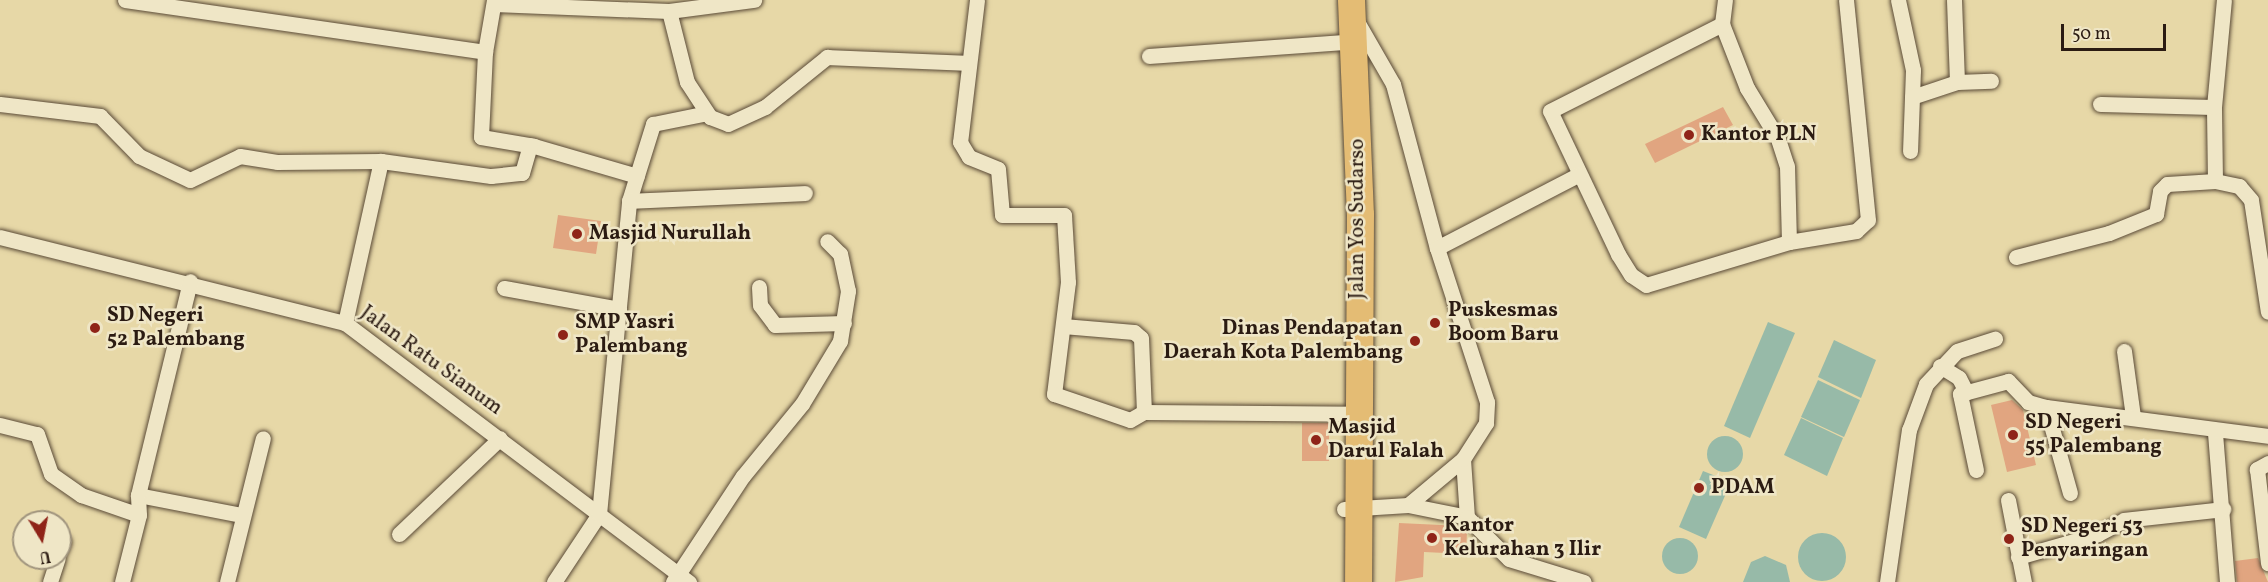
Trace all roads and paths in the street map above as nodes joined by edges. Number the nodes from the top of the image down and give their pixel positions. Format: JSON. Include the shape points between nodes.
{"nodes":[{"id":1,"x":125,"y":0,"type":"edge"},
{"id":2,"x":754,"y":0,"type":"edge"},
{"id":3,"x":977,"y":0,"type":"edge"},
{"id":4,"x":1725,"y":0,"type":"edge"},
{"id":5,"x":1846,"y":0,"type":"edge"},
{"id":6,"x":1898,"y":0,"type":"edge"},
{"id":7,"x":1954,"y":0,"type":"edge"},
{"id":8,"x":2224,"y":0,"type":"edge"},
{"id":9,"x":494,"y":2,"type":"edge"},
{"id":10,"x":1348,"y":5,"type":"edge"},
{"id":11,"x":669,"y":11,"type":"junction"},
{"id":12,"x":1722,"y":24,"type":"junction"},
{"id":13,"x":1343,"y":42,"type":"junction"},
{"id":14,"x":485,"y":52,"type":"junction"},
{"id":15,"x":1149,"y":56,"type":"dead end"},
{"id":16,"x":969,"y":63,"type":"junction"},
{"id":17,"x":1991,"y":81,"type":"dead end"},
{"id":18,"x":1957,"y":82,"type":"junction"},
{"id":19,"x":1912,"y":97,"type":"junction"},
{"id":20,"x":0,"y":104,"type":"edge"},
{"id":21,"x":2100,"y":104,"type":"dead end"},
{"id":22,"x":2214,"y":107,"type":"junction"},
{"id":23,"x":707,"y":113,"type":"junction"},
{"id":24,"x":530,"y":146,"type":"junction"},
{"id":25,"x":1910,"y":151,"type":"dead end"},
{"id":26,"x":381,"y":161,"type":"junction"},
{"id":27,"x":1578,"y":175,"type":"junction"},
{"id":28,"x":637,"y":176,"type":"junction"},
{"id":29,"x":2215,"y":181,"type":"junction"},
{"id":30,"x":805,"y":193,"type":"dead end"},
{"id":31,"x":629,"y":201,"type":"junction"},
{"id":32,"x":0,"y":237,"type":"edge"},
{"id":33,"x":827,"y":241,"type":"dead end"},
{"id":34,"x":1789,"y":242,"type":"junction"},
{"id":35,"x":1437,"y":248,"type":"junction"},
{"id":36,"x":2016,"y":257,"type":"dead end"},
{"id":37,"x":190,"y":281,"type":"junction"},
{"id":38,"x":759,"y":287,"type":"dead end"},
{"id":39,"x":504,"y":288,"type":"dead end"},
{"id":40,"x":619,"y":309,"type":"junction"},
{"id":41,"x":2268,"y":312,"type":"edge"},
{"id":42,"x":345,"y":323,"type":"junction"},
{"id":43,"x":844,"y":323,"type":"junction"},
{"id":44,"x":1063,"y":326,"type":"junction"},
{"id":45,"x":1995,"y":339,"type":"dead end"},
{"id":46,"x":2124,"y":351,"type":"dead end"},
{"id":47,"x":1940,"y":366,"type":"junction"},
{"id":48,"x":1966,"y":392,"type":"junction"},
{"id":49,"x":2046,"y":407,"type":"junction"},
{"id":50,"x":1144,"y":412,"type":"junction"},
{"id":51,"x":1351,"y":413,"type":"junction"},
{"id":52,"x":2133,"y":417,"type":"junction"},
{"id":53,"x":0,"y":425,"type":"edge"},
{"id":54,"x":2215,"y":433,"type":"junction"},
{"id":55,"x":2268,"y":436,"type":"edge"},
{"id":56,"x":262,"y":438,"type":"dead end"},
{"id":57,"x":500,"y":438,"type":"junction"},
{"id":58,"x":1463,"y":459,"type":"junction"},
{"id":59,"x":2268,"y":463,"type":"edge"},
{"id":60,"x":1976,"y":470,"type":"dead end"},
{"id":61,"x":2070,"y":493,"type":"dead end"},
{"id":62,"x":138,"y":495,"type":"junction"},
{"id":63,"x":2008,"y":500,"type":"dead end"},
{"id":64,"x":1408,"y":505,"type":"junction"},
{"id":65,"x":1351,"y":508,"type":"junction"},
{"id":66,"x":2223,"y":509,"type":"junction"},
{"id":67,"x":599,"y":514,"type":"junction"},
{"id":68,"x":139,"y":515,"type":"junction"},
{"id":69,"x":242,"y":515,"type":"junction"},
{"id":70,"x":1467,"y":517,"type":"junction"},
{"id":71,"x":399,"y":534,"type":"dead end"},
{"id":72,"x":2018,"y":557,"type":"junction"},
{"id":73,"x":2268,"y":563,"type":"edge"},
{"id":74,"x":680,"y":579,"type":"edge"},
{"id":75,"x":122,"y":582,"type":"edge"},
{"id":76,"x":227,"y":582,"type":"edge"},
{"id":77,"x":554,"y":582,"type":"edge"},
{"id":78,"x":1343,"y":582,"type":"edge"},
{"id":79,"x":1358,"y":582,"type":"edge"},
{"id":80,"x":1584,"y":582,"type":"edge"},
{"id":81,"x":1887,"y":582,"type":"edge"},
{"id":82,"x":2024,"y":582,"type":"edge"},
{"id":83,"x":2227,"y":582,"type":"edge"}],
"edges":[{"from":1,"to":14,"type":"street"},
{"from":2,"to":11,"type":"street"},
{"from":3,"to":16,"type":"street"},
{"from":4,"to":12,"type":"street"},
{"from":5,"to":34,"type":"street","via":[[1868,220],[1856,231]]},
{"from":6,"to":19,"type":"street","via":[[1909,35]]},
{"from":7,"to":18,"type":"street"},
{"from":8,"to":22,"type":"street"},
{"from":9,"to":11,"type":"street"},
{"from":9,"to":14,"type":"street"},
{"from":10,"to":13,"type":"highway"},
{"from":10,"to":35,"type":"street","via":[[1393,84]]},
{"from":10,"to":51,"type":"highway","name":"Jalan Yos Sudarso","via":[[1360,214]]},
{"from":11,"to":23,"type":"street","via":[[678,61]]},
{"from":12,"to":27,"type":"street","via":[[1550,111]]},
{"from":12,"to":34,"type":"street","via":[[1747,88],[1778,139],[1787,166]]},
{"from":13,"to":15,"type":"street"},
{"from":13,"to":51,"type":"highway"},
{"from":14,"to":24,"type":"street","via":[[480,136]]},
{"from":16,"to":23,"type":"street","via":[[827,57],[746,116],[728,124]]},
{"from":16,"to":44,"type":"street","via":[[960,142],[969,156],[998,169],[1001,213],[1064,215],[1068,267]]},
{"from":17,"to":18,"type":"street"},
{"from":18,"to":19,"type":"street"},
{"from":19,"to":25,"type":"street"},
{"from":20,"to":26,"type":"street","via":[[100,116],[139,156],[190,180],[236,156],[277,162]]},
{"from":21,"to":22,"type":"street"},
{"from":22,"to":29,"type":"street"},
{"from":23,"to":28,"type":"street","via":[[653,124]]},
{"from":24,"to":26,"type":"street","via":[[522,173],[491,176]]},
{"from":24,"to":28,"type":"street"},
{"from":26,"to":42,"type":"street"},
{"from":27,"to":34,"type":"street","via":[[1625,267],[1646,285]]},
{"from":27,"to":35,"type":"street"},
{"from":28,"to":31,"type":"street"},
{"from":29,"to":36,"type":"street","via":[[2167,184],[2160,191],[2156,214],[2109,233]]},
{"from":29,"to":41,"type":"street","via":[[2239,186],[2251,200]]},
{"from":30,"to":31,"type":"street"},
{"from":31,"to":40,"type":"street"},
{"from":32,"to":37,"type":"street","name":"Jalan Ratu Sianum"},
{"from":33,"to":43,"type":"street","via":[[837,245],[845,272],[848,296]]},
{"from":35,"to":58,"type":"street","via":[[1487,402],[1486,423]]},
{"from":37,"to":42,"type":"street","name":"Jalan Ratu Sianum"},
{"from":37,"to":62,"type":"street"},
{"from":38,"to":43,"type":"street","via":[[760,305],[775,325]]},
{"from":39,"to":40,"type":"street"},
{"from":40,"to":67,"type":"street"},
{"from":42,"to":57,"type":"street","name":"Jalan Ratu Sianum"},
{"from":43,"to":74,"type":"street","via":[[822,374],[743,476]]},
{"from":44,"to":50,"type":"street","via":[[1134,332],[1141,338]]},
{"from":44,"to":50,"type":"street","via":[[1054,394],[1130,420]]},
{"from":45,"to":47,"type":"street","via":[[1957,351]]},
{"from":46,"to":52,"type":"street"},
{"from":47,"to":48,"type":"street","via":[[1959,378]]},
{"from":47,"to":81,"type":"street","via":[[1926,384],[1909,430]]},
{"from":48,"to":49,"type":"street","via":[[2008,381],[2028,402]]},
{"from":48,"to":60,"type":"street","via":[[1960,395]]},
{"from":49,"to":52,"type":"street"},
{"from":49,"to":61,"type":"street"},
{"from":50,"to":51,"type":"street"},
{"from":51,"to":65,"type":"highway"},
{"from":52,"to":54,"type":"street"},
{"from":53,"to":68,"type":"street","via":[[37,434],[51,474],[84,497]]},
{"from":54,"to":55,"type":"street"},
{"from":54,"to":66,"type":"street"},
{"from":56,"to":69,"type":"street"},
{"from":57,"to":67,"type":"street","name":"Jalan Ratu Sianum"},
{"from":57,"to":71,"type":"street"},
{"from":58,"to":64,"type":"street"},
{"from":58,"to":70,"type":"street"},
{"from":59,"to":73,"type":"street","via":[[2257,469]]},
{"from":62,"to":68,"type":"street"},
{"from":62,"to":69,"type":"street"},
{"from":63,"to":72,"type":"street"},
{"from":64,"to":65,"type":"street"},
{"from":64,"to":70,"type":"street"},
{"from":65,"to":78,"type":"highway"},
{"from":65,"to":79,"type":"highway"},
{"from":66,"to":72,"type":"street","via":[[2124,520],[2098,534]]},
{"from":66,"to":83,"type":"street"},
{"from":67,"to":74,"type":"street","name":"Jalan Ratu Sianum"},
{"from":67,"to":77,"type":"street"},
{"from":68,"to":75,"type":"street"},
{"from":69,"to":76,"type":"street"},
{"from":70,"to":80,"type":"street","via":[[1509,559]]},
{"from":72,"to":82,"type":"street"}]}
